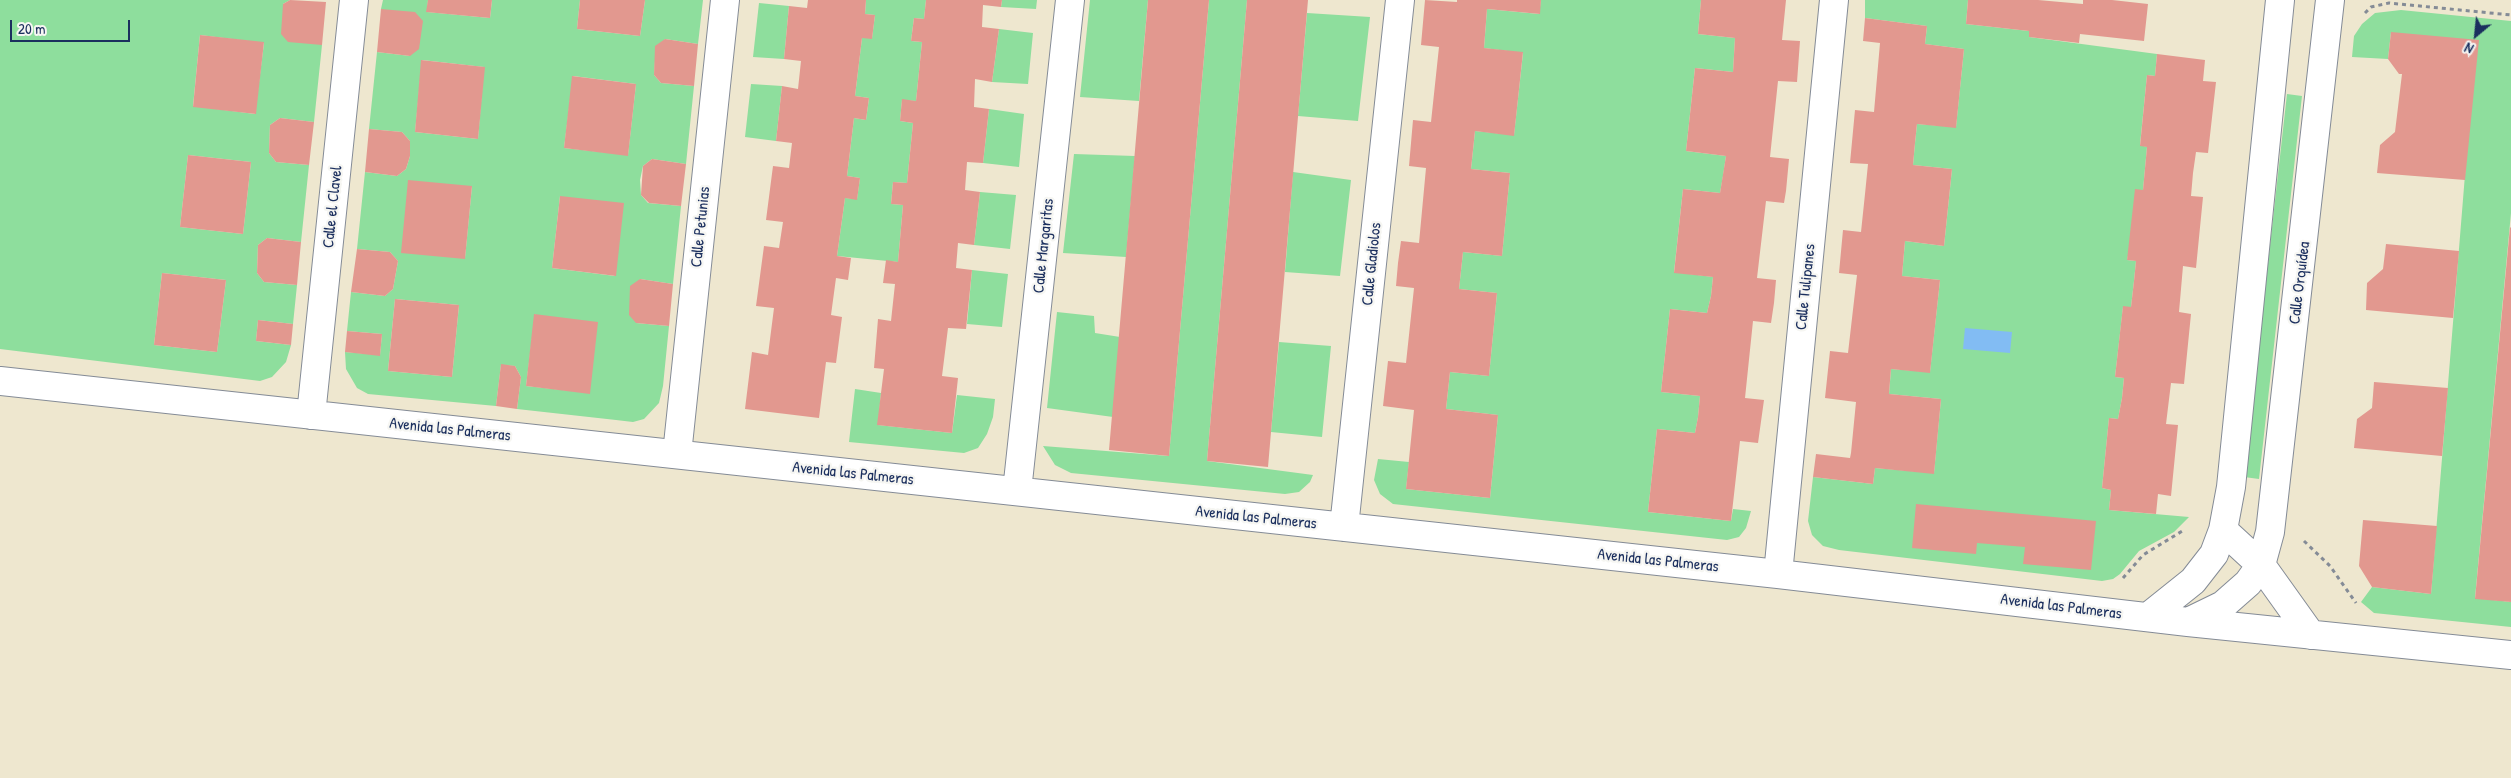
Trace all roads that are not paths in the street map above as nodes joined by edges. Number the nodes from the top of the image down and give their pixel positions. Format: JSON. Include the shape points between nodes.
{"nodes":[{"id":1,"x":354,"y":0,"type":"edge"},
{"id":2,"x":726,"y":0,"type":"edge"},
{"id":3,"x":1070,"y":0,"type":"edge"},
{"id":4,"x":1400,"y":0,"type":"edge"},
{"id":5,"x":1834,"y":0,"type":"edge"},
{"id":6,"x":2280,"y":0,"type":"edge"},
{"id":7,"x":2330,"y":0,"type":"edge"},
{"id":8,"x":0,"y":381,"type":"edge"},
{"id":9,"x":311,"y":415,"type":"junction"},
{"id":10,"x":677,"y":454,"type":"junction"},
{"id":11,"x":1017,"y":492,"type":"junction"},
{"id":12,"x":1344,"y":528,"type":"junction"},
{"id":13,"x":2223,"y":530,"type":"junction"},
{"id":14,"x":2261,"y":565,"type":"junction"},
{"id":15,"x":1778,"y":574,"type":"junction"},
{"id":16,"x":2148,"y":617,"type":"junction"},
{"id":17,"x":2188,"y":622,"type":"junction"},
{"id":18,"x":2311,"y":635,"type":"junction"},
{"id":19,"x":2511,"y":655,"type":"edge"}],
"edges":[{"from":1,"to":9,"type":"street","name":"Calle el Clavel"},
{"from":2,"to":10,"type":"street","name":"Calle Petunias"},
{"from":3,"to":11,"type":"street","name":"Calle Margaritas"},
{"from":4,"to":12,"type":"street","name":"Calle Gladiolos"},
{"from":5,"to":15,"type":"street","name":"Calle Tulipanes"},
{"from":6,"to":13,"type":"street","via":[[2231,487]]},
{"from":7,"to":14,"type":"street","name":"Calle Orquídea","via":[[2276,492]]},
{"from":8,"to":9,"type":"street","name":"Avenida las Palmeras"},
{"from":9,"to":10,"type":"street","name":"Avenida las Palmeras"},
{"from":10,"to":11,"type":"street","name":"Avenida las Palmeras"},
{"from":11,"to":12,"type":"street","name":"Avenida las Palmeras"},
{"from":12,"to":15,"type":"street","name":"Avenida las Palmeras"},
{"from":13,"to":14,"type":"street"},
{"from":13,"to":16,"type":"street","via":[[2214,554],[2193,582]]},
{"from":14,"to":17,"type":"street","name":"Calle Orquídea","via":[[2248,583],[2222,605]]},
{"from":14,"to":18,"type":"street"},
{"from":15,"to":16,"type":"street","name":"Avenida las Palmeras"},
{"from":16,"to":17,"type":"street","name":"Avenida las Palmeras"},
{"from":17,"to":18,"type":"street","name":"Avenida las Palmeras"},
{"from":18,"to":19,"type":"street","name":"Avenida las Palmeras"}]}
